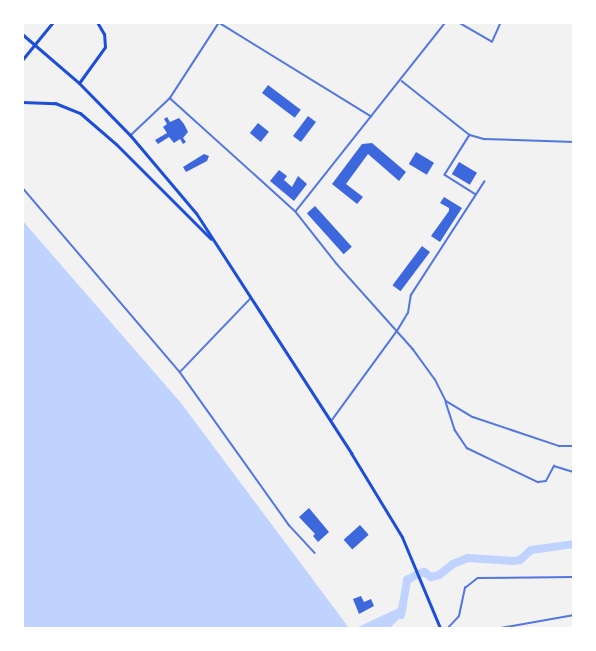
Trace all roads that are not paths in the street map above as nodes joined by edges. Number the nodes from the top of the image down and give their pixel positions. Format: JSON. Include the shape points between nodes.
{"nodes":[{"id":1,"x":53,"y":22,"type":"edge"},
{"id":2,"x":97,"y":22,"type":"edge"},
{"id":3,"x":446,"y":22,"type":"edge"},
{"id":4,"x":458,"y":22,"type":"edge"},
{"id":5,"x":501,"y":22,"type":"edge"},
{"id":6,"x":219,"y":23,"type":"edge"},
{"id":7,"x":23,"y":36,"type":"edge"},
{"id":8,"x":22,"y":60,"type":"edge"},
{"id":9,"x":401,"y":80,"type":"junction"},
{"id":10,"x":79,"y":83,"type":"junction"},
{"id":11,"x":170,"y":98,"type":"junction"},
{"id":12,"x":22,"y":102,"type":"edge"},
{"id":13,"x":372,"y":116,"type":"junction"},
{"id":14,"x":130,"y":135,"type":"junction"},
{"id":15,"x":470,"y":135,"type":"junction"},
{"id":16,"x":573,"y":142,"type":"edge"},
{"id":17,"x":484,"y":182,"type":"dead end"},
{"id":18,"x":22,"y":187,"type":"edge"},
{"id":19,"x":476,"y":194,"type":"junction"},
{"id":20,"x":296,"y":212,"type":"junction"},
{"id":21,"x":217,"y":245,"type":"junction"},
{"id":22,"x":251,"y":298,"type":"junction"},
{"id":23,"x":397,"y":331,"type":"junction"},
{"id":24,"x":180,"y":372,"type":"junction"},
{"id":25,"x":446,"y":401,"type":"junction"},
{"id":26,"x":330,"y":422,"type":"junction"},
{"id":27,"x":573,"y":446,"type":"edge"},
{"id":28,"x":573,"y":472,"type":"edge"},
{"id":29,"x":315,"y":554,"type":"dead end"},
{"id":30,"x":573,"y":577,"type":"edge"},
{"id":31,"x":573,"y":615,"type":"edge"},
{"id":32,"x":520,"y":627,"type":"edge"},
{"id":33,"x":440,"y":628,"type":"edge"},
{"id":34,"x":448,"y":628,"type":"edge"},
{"id":35,"x":501,"y":628,"type":"edge"}],
"edges":[{"from":1,"to":8,"type":"main road"},
{"from":2,"to":10,"type":"main road","via":[[104,34],[105,47]]},
{"from":3,"to":9,"type":"street"},
{"from":4,"to":5,"type":"street","via":[[492,42]]},
{"from":6,"to":11,"type":"street"},
{"from":6,"to":13,"type":"street"},
{"from":7,"to":10,"type":"main road"},
{"from":9,"to":13,"type":"street"},
{"from":9,"to":15,"type":"street"},
{"from":10,"to":14,"type":"main road"},
{"from":11,"to":14,"type":"street"},
{"from":11,"to":20,"type":"street"},
{"from":12,"to":21,"type":"main road","via":[[55,103],[80,113]]},
{"from":13,"to":20,"type":"street"},
{"from":14,"to":21,"type":"main road","via":[[175,186]]},
{"from":15,"to":16,"type":"street","via":[[484,139]]},
{"from":15,"to":19,"type":"street","via":[[445,175]]},
{"from":17,"to":19,"type":"street"},
{"from":18,"to":24,"type":"street"},
{"from":19,"to":23,"type":"street","via":[[411,295],[408,313]]},
{"from":20,"to":23,"type":"street"},
{"from":21,"to":22,"type":"main road"},
{"from":22,"to":24,"type":"street"},
{"from":22,"to":26,"type":"main road"},
{"from":23,"to":25,"type":"street","via":[[435,379]]},
{"from":23,"to":26,"type":"street"},
{"from":24,"to":29,"type":"street","via":[[289,525]]},
{"from":25,"to":27,"type":"street","via":[[473,417],[559,446]]},
{"from":25,"to":28,"type":"street","via":[[455,430],[467,448],[538,482],[546,481],[554,466]]},
{"from":26,"to":33,"type":"main road","via":[[402,537]]},
{"from":30,"to":34,"type":"street","via":[[478,578],[465,588],[459,616]]},
{"from":31,"to":32,"type":"street"},
{"from":32,"to":35,"type":"street"}]}
